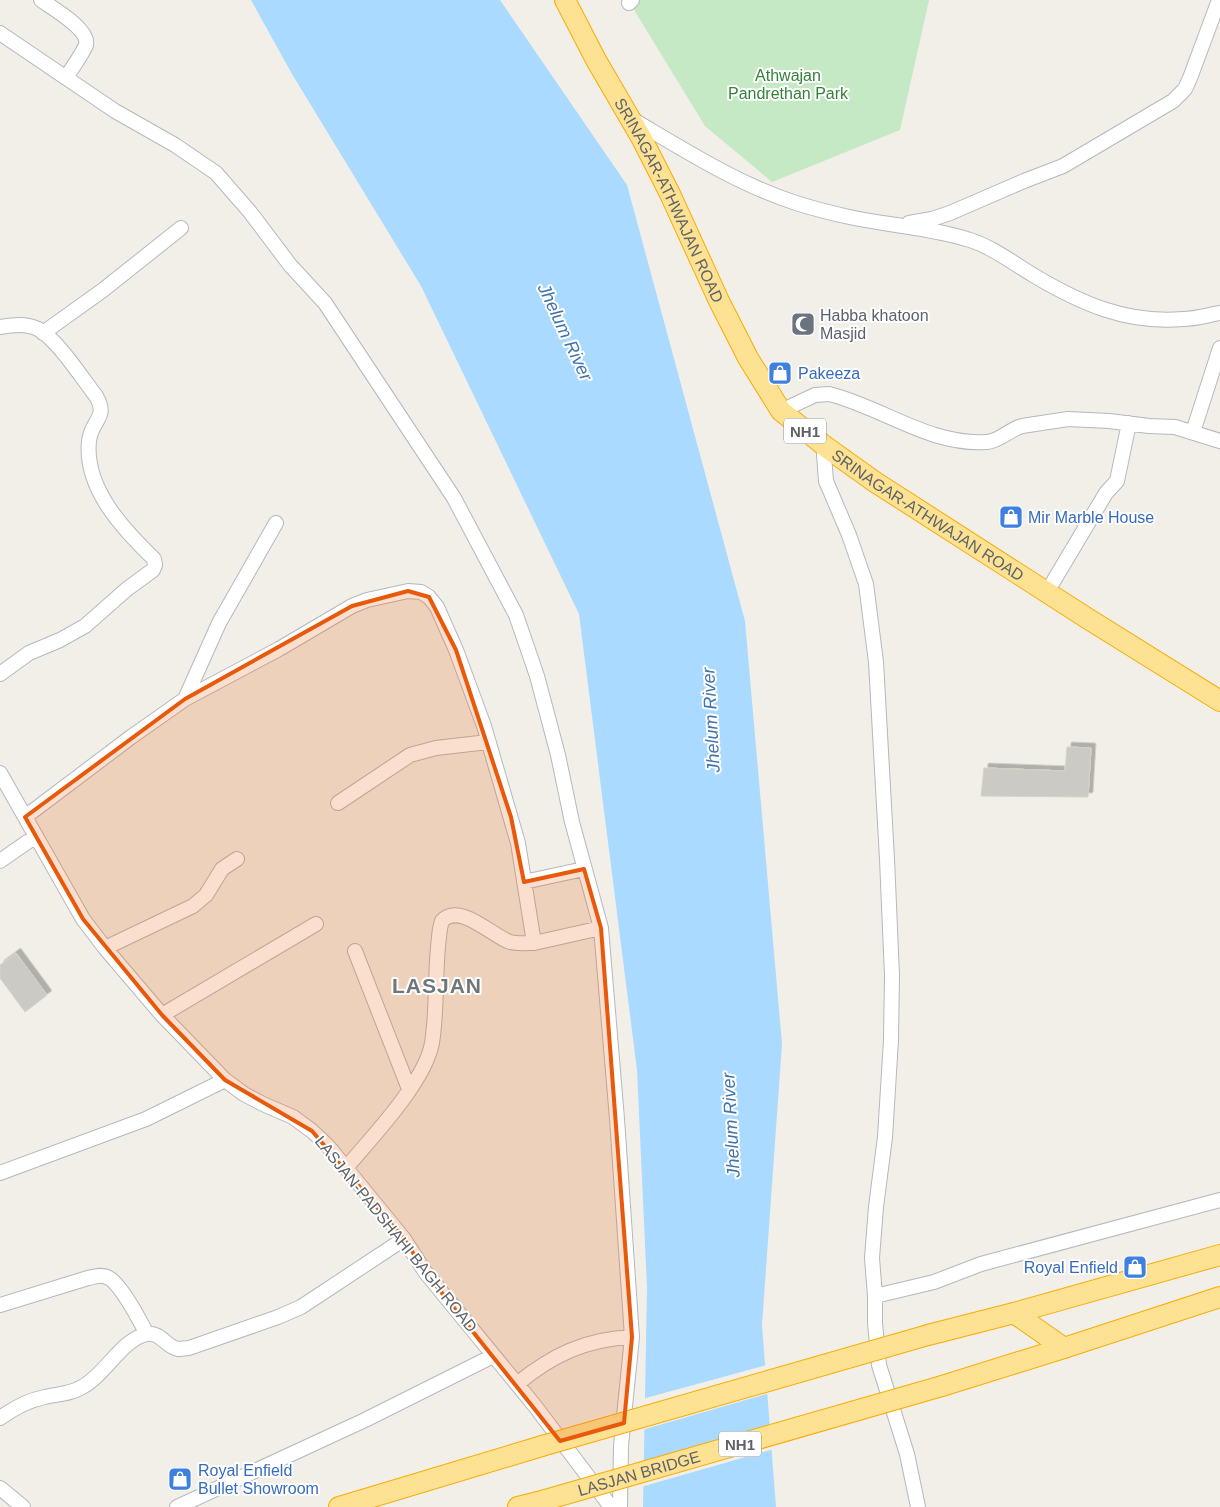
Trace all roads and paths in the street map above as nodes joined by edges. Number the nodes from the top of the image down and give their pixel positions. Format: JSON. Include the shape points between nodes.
{"nodes":[{"id":1,"x":41,"y":0,"type":"edge"},
{"id":2,"x":565,"y":0,"type":"edge"},
{"id":3,"x":1219,"y":0,"type":"edge"},
{"id":4,"x":0,"y":33,"type":"edge"},
{"id":5,"x":66,"y":78,"type":"junction"},
{"id":6,"x":630,"y":118,"type":"junction"},
{"id":7,"x":896,"y":224,"type":"junction"},
{"id":8,"x":181,"y":228,"type":"dead end"},
{"id":9,"x":1220,"y":313,"type":"edge"},
{"id":10,"x":0,"y":327,"type":"edge"},
{"id":11,"x":43,"y":333,"type":"junction"},
{"id":12,"x":1220,"y":348,"type":"edge"},
{"id":13,"x":781,"y":412,"type":"junction"},
{"id":14,"x":1130,"y":423,"type":"junction"},
{"id":15,"x":1193,"y":432,"type":"junction"},
{"id":16,"x":1220,"y":441,"type":"edge"},
{"id":17,"x":826,"y":447,"type":"junction"},
{"id":18,"x":276,"y":523,"type":"dead end"},
{"id":19,"x":1047,"y":592,"type":"junction"},
{"id":20,"x":0,"y":674,"type":"edge"},
{"id":21,"x":185,"y":699,"type":"junction"},
{"id":22,"x":1220,"y":701,"type":"edge"},
{"id":23,"x":488,"y":742,"type":"junction"},
{"id":24,"x":0,"y":773,"type":"edge"},
{"id":25,"x":338,"y":803,"type":"dead end"},
{"id":26,"x":25,"y":817,"type":"junction"},
{"id":27,"x":36,"y":836,"type":"junction"},
{"id":28,"x":237,"y":859,"type":"dead end"},
{"id":29,"x":0,"y":861,"type":"edge"},
{"id":30,"x":584,"y":870,"type":"junction"},
{"id":31,"x":524,"y":882,"type":"junction"},
{"id":32,"x":316,"y":924,"type":"dead end"},
{"id":33,"x":601,"y":928,"type":"junction"},
{"id":34,"x":534,"y":943,"type":"junction"},
{"id":35,"x":106,"y":948,"type":"junction"},
{"id":36,"x":355,"y":951,"type":"dead end"},
{"id":37,"x":162,"y":1015,"type":"junction"},
{"id":38,"x":226,"y":1080,"type":"junction"},
{"id":39,"x":409,"y":1089,"type":"junction"},
{"id":40,"x":346,"y":1168,"type":"junction"},
{"id":41,"x":0,"y":1173,"type":"edge"},
{"id":42,"x":1220,"y":1200,"type":"edge"},
{"id":43,"x":404,"y":1239,"type":"junction"},
{"id":44,"x":1220,"y":1255,"type":"edge"},
{"id":45,"x":875,"y":1296,"type":"junction"},
{"id":46,"x":1220,"y":1297,"type":"edge"},
{"id":47,"x":0,"y":1305,"type":"edge"},
{"id":48,"x":1014,"y":1314,"type":"junction"},
{"id":49,"x":147,"y":1334,"type":"junction"},
{"id":50,"x":632,"y":1338,"type":"junction"},
{"id":51,"x":1064,"y":1348,"type":"junction"},
{"id":52,"x":493,"y":1356,"type":"junction"},
{"id":53,"x":517,"y":1384,"type":"junction"},
{"id":54,"x":0,"y":1418,"type":"edge"},
{"id":55,"x":0,"y":1488,"type":"edge"},
{"id":56,"x":23,"y":1507,"type":"edge"},
{"id":57,"x":177,"y":1507,"type":"edge"},
{"id":58,"x":339,"y":1507,"type":"edge"},
{"id":59,"x":518,"y":1507,"type":"edge"},
{"id":60,"x":611,"y":1507,"type":"edge"},
{"id":61,"x":620,"y":1507,"type":"edge"},
{"id":62,"x":918,"y":1507,"type":"edge"}],
"edges":[{"from":1,"to":5,"type":"street","via":[[72,21],[86,38],[86,45]]},
{"from":2,"to":6,"type":"highway","name":"SRINAGAR-ATHWAJAN ROAD","number":"NH1"},
{"from":3,"to":7,"type":"street","via":[[1185,89],[1173,100],[1062,166],[950,213]]},
{"from":4,"to":5,"type":"street"},
{"from":5,"to":30,"type":"street","via":[[115,111],[175,144],[216,173],[325,303],[454,498],[516,615],[537,676]]},
{"from":6,"to":7,"type":"street","via":[[762,189],[854,218]]},
{"from":6,"to":13,"type":"highway","name":"SRINAGAR-ATHWAJAN ROAD","number":"NH1","via":[[748,358]]},
{"from":7,"to":9,"type":"street","via":[[972,240],[1068,295],[1118,315],[1182,320]]},
{"from":8,"to":11,"type":"street"},
{"from":10,"to":11,"type":"street","via":[[25,325]]},
{"from":11,"to":20,"type":"street","via":[[53,341],[101,404],[101,415],[89,440],[94,478],[109,509],[154,558],[155,565],[86,626],[30,653]]},
{"from":12,"to":15,"type":"street"},
{"from":13,"to":14,"type":"street","via":[[815,395],[829,394],[939,436],[980,442],[997,439],[1015,428],[1040,422],[1068,419]]},
{"from":13,"to":17,"type":"highway","name":"SRINAGAR-ATHWAJAN ROAD","number":"NH1"},
{"from":14,"to":15,"type":"street"},
{"from":14,"to":19,"type":"street","via":[[1117,480]]},
{"from":15,"to":16,"type":"street"},
{"from":17,"to":19,"type":"highway","name":"SRINAGAR-ATHWAJAN ROAD","number":"NH1"},
{"from":17,"to":45,"type":"street","via":[[826,480],[866,584],[876,662],[887,849],[892,974],[885,1137],[872,1258]]},
{"from":18,"to":21,"type":"street","via":[[219,623]]},
{"from":19,"to":22,"type":"highway","name":"SRINAGAR-ATHWAJAN ROAD","number":"NH1"},
{"from":21,"to":23,"type":"street","via":[[352,606],[408,591],[421,592],[437,607],[456,650]]},
{"from":21,"to":26,"type":"street"},
{"from":23,"to":25,"type":"street","via":[[436,748],[410,755]]},
{"from":23,"to":31,"type":"street","via":[[516,834]]},
{"from":24,"to":26,"type":"street","name":"LASJAN-PADSHAHI BAGH ROAD"},
{"from":26,"to":27,"type":"street","name":"LASJAN-PADSHAHI BAGH ROAD"},
{"from":27,"to":29,"type":"street"},
{"from":27,"to":35,"type":"street","name":"LASJAN-PADSHAHI BAGH ROAD","via":[[84,919]]},
{"from":28,"to":35,"type":"street","via":[[222,870],[206,895],[194,906]]},
{"from":30,"to":31,"type":"street"},
{"from":30,"to":33,"type":"street"},
{"from":31,"to":34,"type":"street"},
{"from":32,"to":37,"type":"street"},
{"from":33,"to":34,"type":"street"},
{"from":33,"to":50,"type":"street"},
{"from":34,"to":39,"type":"street","via":[[512,942],[462,916],[450,916],[442,921],[436,963],[432,1044],[425,1064]]},
{"from":35,"to":37,"type":"street","name":"LASJAN-PADSHAHI BAGH ROAD"},
{"from":36,"to":39,"type":"street"},
{"from":37,"to":38,"type":"street","name":"LASJAN-PADSHAHI BAGH ROAD"},
{"from":38,"to":40,"type":"street","name":"LASJAN-PADSHAHI BAGH ROAD","via":[[244,1094],[293,1117],[312,1131]]},
{"from":38,"to":41,"type":"street","via":[[146,1119]]},
{"from":39,"to":40,"type":"street"},
{"from":40,"to":43,"type":"street","name":"LASJAN-PADSHAHI BAGH ROAD"},
{"from":42,"to":45,"type":"street"},
{"from":43,"to":49,"type":"street","via":[[278,1318],[189,1348],[178,1349],[157,1335]]},
{"from":43,"to":52,"type":"street","name":"LASJAN-PADSHAHI BAGH ROAD","via":[[426,1273]]},
{"from":44,"to":48,"type":"highway"},
{"from":45,"to":62,"type":"street","via":[[880,1365],[907,1454]]},
{"from":46,"to":51,"type":"highway","number":"NH1"},
{"from":47,"to":49,"type":"street","via":[[88,1278],[107,1276],[122,1292]]},
{"from":48,"to":51,"type":"highway"},
{"from":48,"to":58,"type":"highway","bridge":true,"via":[[542,1446]]},
{"from":49,"to":54,"type":"street","via":[[136,1338],[82,1388],[31,1400]]},
{"from":50,"to":53,"type":"street","via":[[617,1338],[571,1349],[535,1369]]},
{"from":50,"to":61,"type":"street","via":[[621,1446]]},
{"from":51,"to":59,"type":"highway","name":"LASJAN BRIDGE","number":"NH1","bridge":true},
{"from":52,"to":53,"type":"street","name":"LASJAN-PADSHAHI BAGH ROAD"},
{"from":52,"to":57,"type":"street","via":[[365,1420]]},
{"from":53,"to":60,"type":"street","name":"LASJAN-PADSHAHI BAGH ROAD"},
{"from":55,"to":56,"type":"street"}]}
